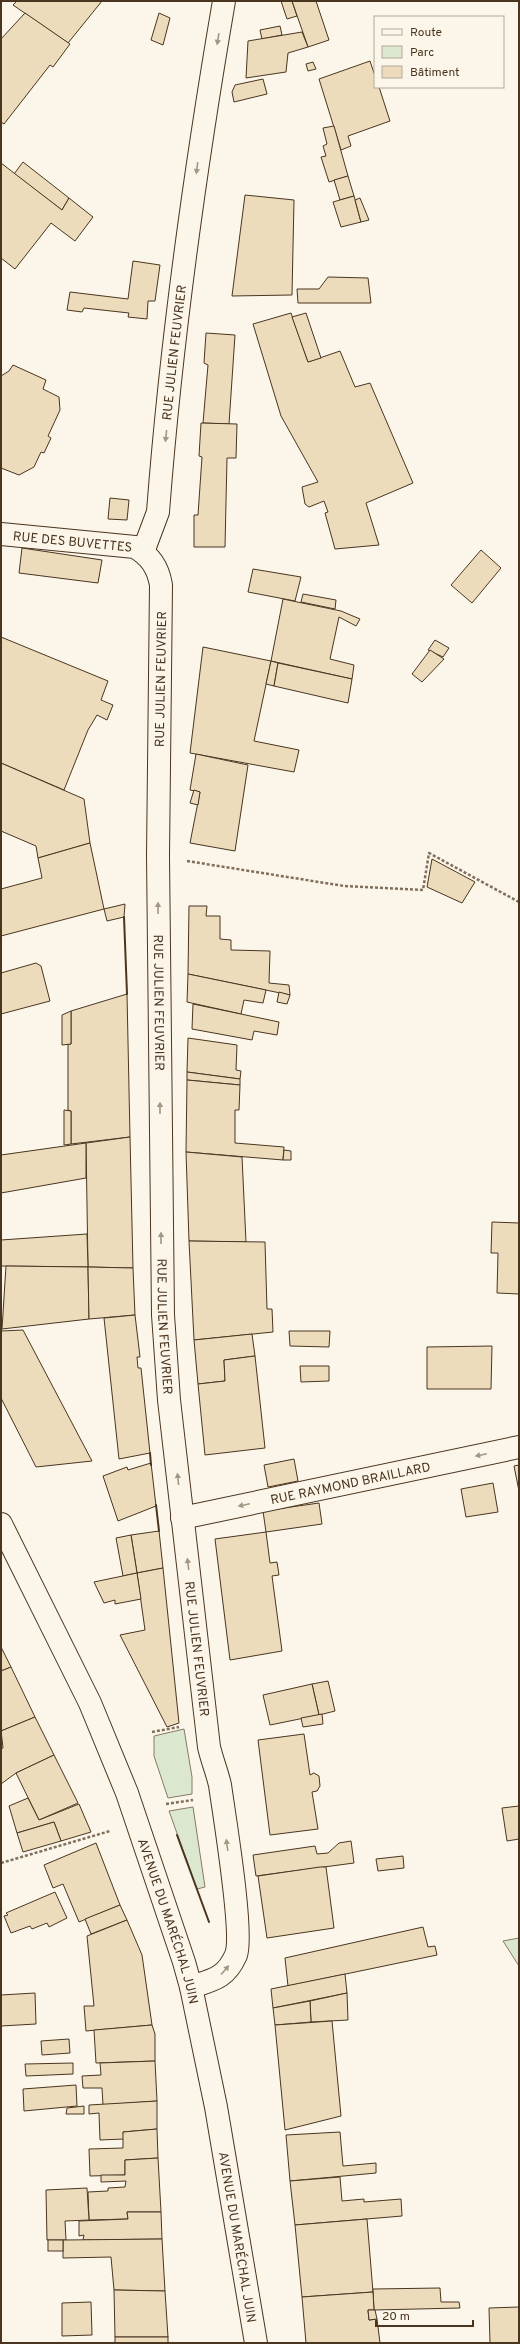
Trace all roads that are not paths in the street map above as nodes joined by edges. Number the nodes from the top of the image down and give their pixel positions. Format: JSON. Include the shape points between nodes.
{"nodes":[{"id":1,"x":224,"y":1,"type":"edge"},
{"id":2,"x":1,"y":534,"type":"edge"},
{"id":3,"x":143,"y":552,"type":"junction"},
{"id":4,"x":519,"y":1447,"type":"edge"},
{"id":5,"x":182,"y":1518,"type":"junction"},
{"id":6,"x":1,"y":1524,"type":"edge"},
{"id":7,"x":191,"y":1987,"type":"junction"},
{"id":8,"x":256,"y":2343,"type":"edge"}],
"edges":[{"from":1,"to":3,"type":"street","name":"RUE JULIEN FEUVRIER","one_way":true,"via":[[187,247],[158,512]]},
{"from":2,"to":3,"type":"street","name":"RUE DES BUVETTES","via":[[135,547]]},
{"from":5,"to":3,"type":"street","name":"RUE JULIEN FEUVRIER","one_way":true,"via":[[169,1392],[161,1265],[158,856],[161,585],[155,565]]},
{"from":4,"to":5,"type":"street","name":"RUE RAYMOND BRAILLARD","one_way":true},
{"from":7,"to":5,"type":"street","name":"RUE JULIEN FEUVRIER","one_way":true,"via":[[218,1978],[229,1968],[236,1953],[238,1923],[219,1784],[209,1747]]},
{"from":6,"to":7,"type":"street","name":"AVENUE DU MARÉCHAL JUIN","via":[[90,1703],[137,1824]]},
{"from":7,"to":8,"type":"street","name":"AVENUE DU MARÉCHAL JUIN","via":[[216,2107]]}]}
